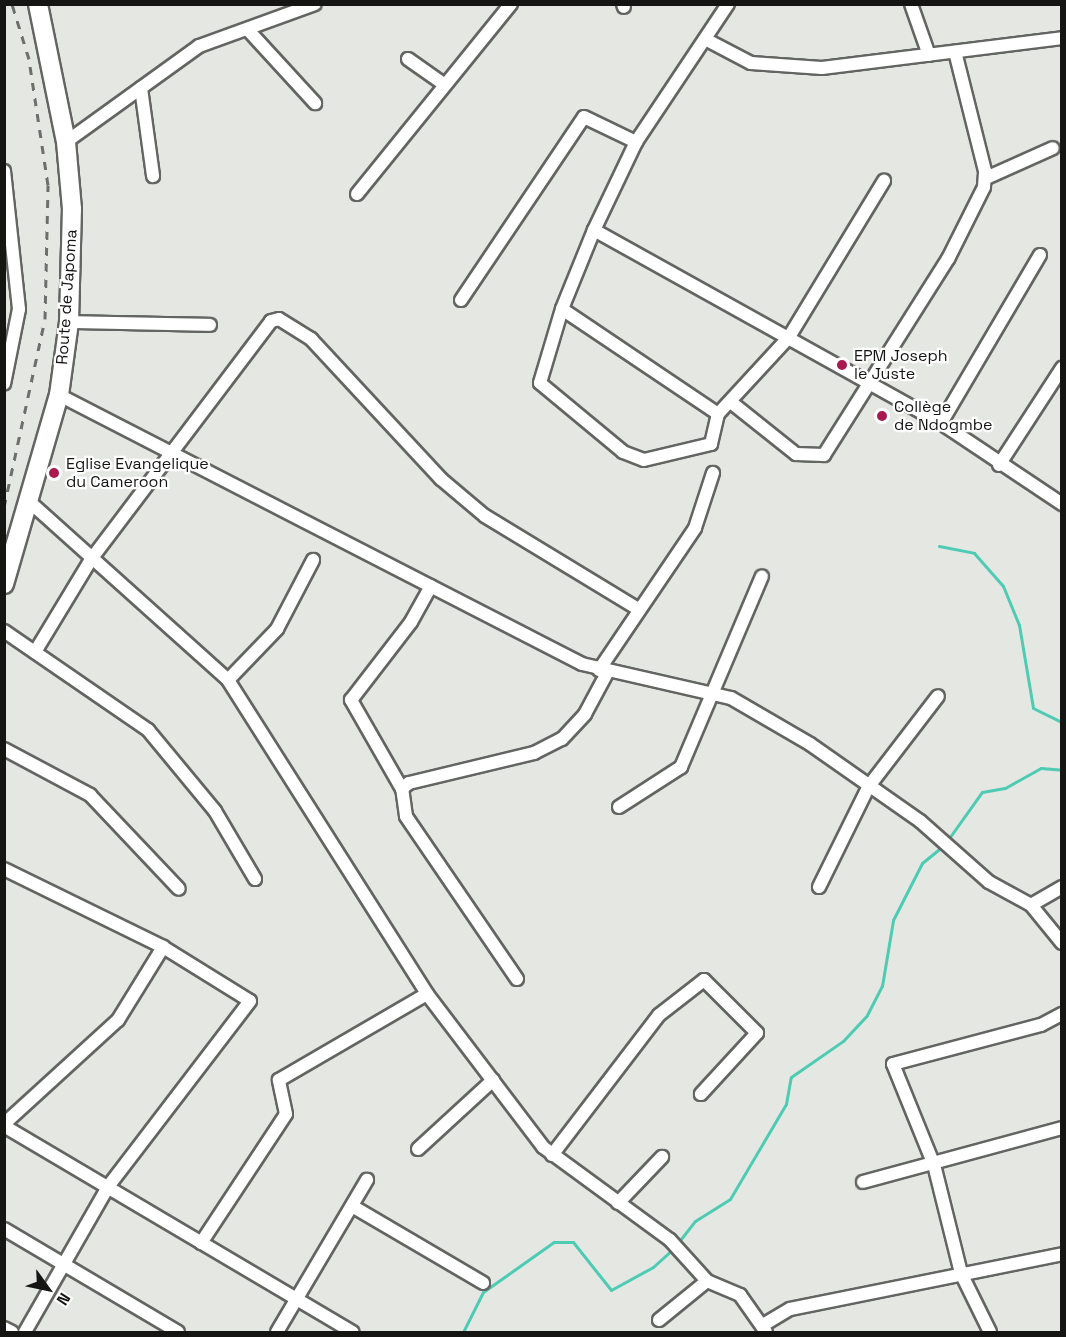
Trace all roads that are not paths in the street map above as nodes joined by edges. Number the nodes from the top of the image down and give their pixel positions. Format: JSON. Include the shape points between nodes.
{"nodes":[{"id":1,"x":38,"y":4,"type":"edge"},
{"id":2,"x":315,"y":4,"type":"edge"},
{"id":3,"x":511,"y":4,"type":"edge"},
{"id":4,"x":728,"y":4,"type":"edge"},
{"id":5,"x":911,"y":4,"type":"edge"},
{"id":6,"x":249,"y":31,"type":"junction"},
{"id":7,"x":1062,"y":38,"type":"edge"},
{"id":8,"x":705,"y":39,"type":"junction"},
{"id":9,"x":955,"y":52,"type":"junction"},
{"id":10,"x":929,"y":55,"type":"junction"},
{"id":11,"x":408,"y":59,"type":"dead end"},
{"id":12,"x":445,"y":85,"type":"junction"},
{"id":13,"x":141,"y":88,"type":"junction"},
{"id":14,"x":315,"y":103,"type":"dead end"},
{"id":15,"x":66,"y":142,"type":"junction"},
{"id":16,"x":636,"y":142,"type":"junction"},
{"id":17,"x":1053,"y":148,"type":"dead end"},
{"id":18,"x":4,"y":171,"type":"edge"},
{"id":19,"x":153,"y":176,"type":"dead end"},
{"id":20,"x":986,"y":178,"type":"junction"},
{"id":21,"x":884,"y":181,"type":"dead end"},
{"id":22,"x":357,"y":194,"type":"dead end"},
{"id":23,"x":594,"y":230,"type":"junction"},
{"id":24,"x":1040,"y":255,"type":"dead end"},
{"id":25,"x":461,"y":300,"type":"dead end"},
{"id":26,"x":562,"y":309,"type":"junction"},
{"id":27,"x":69,"y":322,"type":"junction"},
{"id":28,"x":210,"y":325,"type":"dead end"},
{"id":29,"x":789,"y":337,"type":"junction"},
{"id":30,"x":1062,"y":368,"type":"edge"},
{"id":31,"x":869,"y":383,"type":"junction"},
{"id":32,"x":4,"y":384,"type":"edge"},
{"id":33,"x":60,"y":395,"type":"junction"},
{"id":34,"x":732,"y":404,"type":"junction"},
{"id":35,"x":718,"y":414,"type":"junction"},
{"id":36,"x":941,"y":423,"type":"junction"},
{"id":37,"x":171,"y":453,"type":"junction"},
{"id":38,"x":999,"y":465,"type":"junction"},
{"id":39,"x":713,"y":473,"type":"dead end"},
{"id":40,"x":32,"y":504,"type":"junction"},
{"id":41,"x":1062,"y":504,"type":"edge"},
{"id":42,"x":92,"y":558,"type":"junction"},
{"id":43,"x":313,"y":560,"type":"dead end"},
{"id":44,"x":762,"y":576,"type":"dead end"},
{"id":45,"x":4,"y":584,"type":"edge"},
{"id":46,"x":431,"y":586,"type":"junction"},
{"id":47,"x":638,"y":609,"type":"junction"},
{"id":48,"x":4,"y":631,"type":"edge"},
{"id":49,"x":35,"y":652,"type":"junction"},
{"id":50,"x":603,"y":672,"type":"junction"},
{"id":51,"x":228,"y":680,"type":"junction"},
{"id":52,"x":712,"y":693,"type":"junction"},
{"id":53,"x":938,"y":696,"type":"dead end"},
{"id":54,"x":4,"y":749,"type":"edge"},
{"id":55,"x":869,"y":786,"type":"junction"},
{"id":56,"x":402,"y":789,"type":"junction"},
{"id":57,"x":619,"y":807,"type":"dead end"},
{"id":58,"x":4,"y":869,"type":"edge"},
{"id":59,"x":255,"y":879,"type":"dead end"},
{"id":60,"x":819,"y":887,"type":"dead end"},
{"id":61,"x":1062,"y":887,"type":"edge"},
{"id":62,"x":179,"y":889,"type":"dead end"},
{"id":63,"x":1031,"y":905,"type":"junction"},
{"id":64,"x":1062,"y":943,"type":"edge"},
{"id":65,"x":163,"y":948,"type":"junction"},
{"id":66,"x":517,"y":979,"type":"dead end"},
{"id":67,"x":427,"y":994,"type":"junction"},
{"id":68,"x":1062,"y":1014,"type":"edge"},
{"id":69,"x":492,"y":1080,"type":"junction"},
{"id":70,"x":701,"y":1094,"type":"dead end"},
{"id":71,"x":4,"y":1125,"type":"edge"},
{"id":72,"x":1062,"y":1128,"type":"edge"},
{"id":73,"x":418,"y":1149,"type":"dead end"},
{"id":74,"x":552,"y":1155,"type":"junction"},
{"id":75,"x":662,"y":1157,"type":"dead end"},
{"id":76,"x":934,"y":1165,"type":"junction"},
{"id":77,"x":367,"y":1180,"type":"dead end"},
{"id":78,"x":863,"y":1182,"type":"dead end"},
{"id":79,"x":108,"y":1188,"type":"junction"},
{"id":80,"x":618,"y":1203,"type":"junction"},
{"id":81,"x":352,"y":1206,"type":"junction"},
{"id":82,"x":4,"y":1229,"type":"edge"},
{"id":83,"x":201,"y":1243,"type":"junction"},
{"id":84,"x":1062,"y":1254,"type":"edge"},
{"id":85,"x":64,"y":1264,"type":"junction"},
{"id":86,"x":961,"y":1273,"type":"junction"},
{"id":87,"x":707,"y":1281,"type":"junction"},
{"id":88,"x":483,"y":1283,"type":"dead end"},
{"id":89,"x":297,"y":1299,"type":"junction"},
{"id":90,"x":659,"y":1320,"type":"dead end"},
{"id":91,"x":4,"y":1328,"type":"edge"},
{"id":92,"x":764,"y":1329,"type":"edge"},
{"id":93,"x":12,"y":1332,"type":"edge"},
{"id":94,"x":25,"y":1332,"type":"edge"},
{"id":95,"x":178,"y":1332,"type":"edge"},
{"id":96,"x":277,"y":1332,"type":"edge"},
{"id":97,"x":353,"y":1332,"type":"edge"},
{"id":98,"x":990,"y":1332,"type":"edge"}],
"edges":[{"from":1,"to":15,"type":"main road","name":"Route de Japoma"},
{"from":2,"to":6,"type":"street"},
{"from":3,"to":12,"type":"street"},
{"from":4,"to":8,"type":"street"},
{"from":5,"to":10,"type":"street"},
{"from":6,"to":13,"type":"street","via":[[199,46]]},
{"from":6,"to":14,"type":"street"},
{"from":7,"to":9,"type":"street"},
{"from":8,"to":10,"type":"street","via":[[762,64],[840,68]]},
{"from":8,"to":16,"type":"street"},
{"from":9,"to":10,"type":"street"},
{"from":9,"to":20,"type":"street"},
{"from":11,"to":12,"type":"street"},
{"from":12,"to":22,"type":"street"},
{"from":13,"to":15,"type":"street"},
{"from":13,"to":19,"type":"street"},
{"from":15,"to":27,"type":"main road","name":"Route de Japoma","via":[[72,209]]},
{"from":16,"to":23,"type":"street"},
{"from":16,"to":25,"type":"street","via":[[584,117]]},
{"from":17,"to":20,"type":"street"},
{"from":18,"to":32,"type":"street","via":[[19,309]]},
{"from":20,"to":31,"type":"street","via":[[948,259]]},
{"from":21,"to":29,"type":"street"},
{"from":23,"to":26,"type":"street"},
{"from":23,"to":29,"type":"street"},
{"from":24,"to":36,"type":"street"},
{"from":26,"to":35,"type":"street"},
{"from":26,"to":35,"type":"street","via":[[540,383],[623,452],[644,460],[711,444]]},
{"from":27,"to":28,"type":"street"},
{"from":27,"to":33,"type":"main road","name":"Route de Japoma"},
{"from":29,"to":31,"type":"street"},
{"from":29,"to":34,"type":"street"},
{"from":30,"to":38,"type":"street"},
{"from":31,"to":34,"type":"street","via":[[820,457],[796,454]]},
{"from":31,"to":36,"type":"street"},
{"from":33,"to":37,"type":"street"},
{"from":33,"to":40,"type":"main road","name":"Route de Japoma"},
{"from":34,"to":35,"type":"street"},
{"from":36,"to":38,"type":"street"},
{"from":37,"to":42,"type":"street"},
{"from":37,"to":46,"type":"street"},
{"from":37,"to":47,"type":"street","via":[[272,321],[279,319],[311,339],[441,479],[485,516]]},
{"from":38,"to":41,"type":"street"},
{"from":39,"to":47,"type":"street","via":[[695,528]]},
{"from":40,"to":42,"type":"street"},
{"from":40,"to":45,"type":"main road","name":"Route de Japoma"},
{"from":42,"to":49,"type":"street"},
{"from":42,"to":51,"type":"street"},
{"from":43,"to":51,"type":"street","via":[[277,629]]},
{"from":44,"to":52,"type":"street"},
{"from":46,"to":50,"type":"street"},
{"from":46,"to":56,"type":"street","via":[[411,622],[351,700]]},
{"from":47,"to":50,"type":"street"},
{"from":48,"to":49,"type":"street"},
{"from":49,"to":59,"type":"street","via":[[148,730],[215,811]]},
{"from":50,"to":52,"type":"street"},
{"from":50,"to":56,"type":"street","via":[[585,714],[562,739],[534,753],[409,783]]},
{"from":51,"to":67,"type":"street"},
{"from":52,"to":55,"type":"street","via":[[810,744]]},
{"from":52,"to":57,"type":"street","via":[[681,767]]},
{"from":53,"to":55,"type":"street"},
{"from":54,"to":62,"type":"street","via":[[90,795]]},
{"from":55,"to":60,"type":"street"},
{"from":55,"to":63,"type":"street","via":[[937,835],[989,882]]},
{"from":56,"to":66,"type":"street","via":[[406,816]]},
{"from":58,"to":65,"type":"street"},
{"from":61,"to":63,"type":"street"},
{"from":63,"to":64,"type":"street"},
{"from":65,"to":71,"type":"street","via":[[118,1020]]},
{"from":65,"to":79,"type":"street","via":[[250,1001]]},
{"from":67,"to":69,"type":"street"},
{"from":67,"to":83,"type":"street","via":[[277,1083],[286,1114]]},
{"from":68,"to":76,"type":"street","via":[[1041,1025],[893,1064]]},
{"from":69,"to":73,"type":"street"},
{"from":69,"to":74,"type":"street"},
{"from":70,"to":74,"type":"street","via":[[757,1033],[704,980],[658,1015]]},
{"from":71,"to":79,"type":"street"},
{"from":72,"to":76,"type":"street"},
{"from":74,"to":80,"type":"street"},
{"from":75,"to":80,"type":"street"},
{"from":76,"to":78,"type":"street"},
{"from":76,"to":86,"type":"street"},
{"from":77,"to":81,"type":"street"},
{"from":79,"to":83,"type":"street"},
{"from":79,"to":85,"type":"street"},
{"from":80,"to":87,"type":"street","via":[[670,1240]]},
{"from":81,"to":88,"type":"street"},
{"from":81,"to":89,"type":"street"},
{"from":82,"to":85,"type":"street"},
{"from":83,"to":89,"type":"street"},
{"from":84,"to":86,"type":"street"},
{"from":85,"to":94,"type":"street"},
{"from":85,"to":95,"type":"street"},
{"from":86,"to":92,"type":"street","via":[[790,1309]]},
{"from":86,"to":98,"type":"street"},
{"from":87,"to":90,"type":"street"},
{"from":87,"to":92,"type":"street","via":[[740,1295]]},
{"from":89,"to":96,"type":"street"},
{"from":89,"to":97,"type":"street"},
{"from":91,"to":93,"type":"street"}]}
